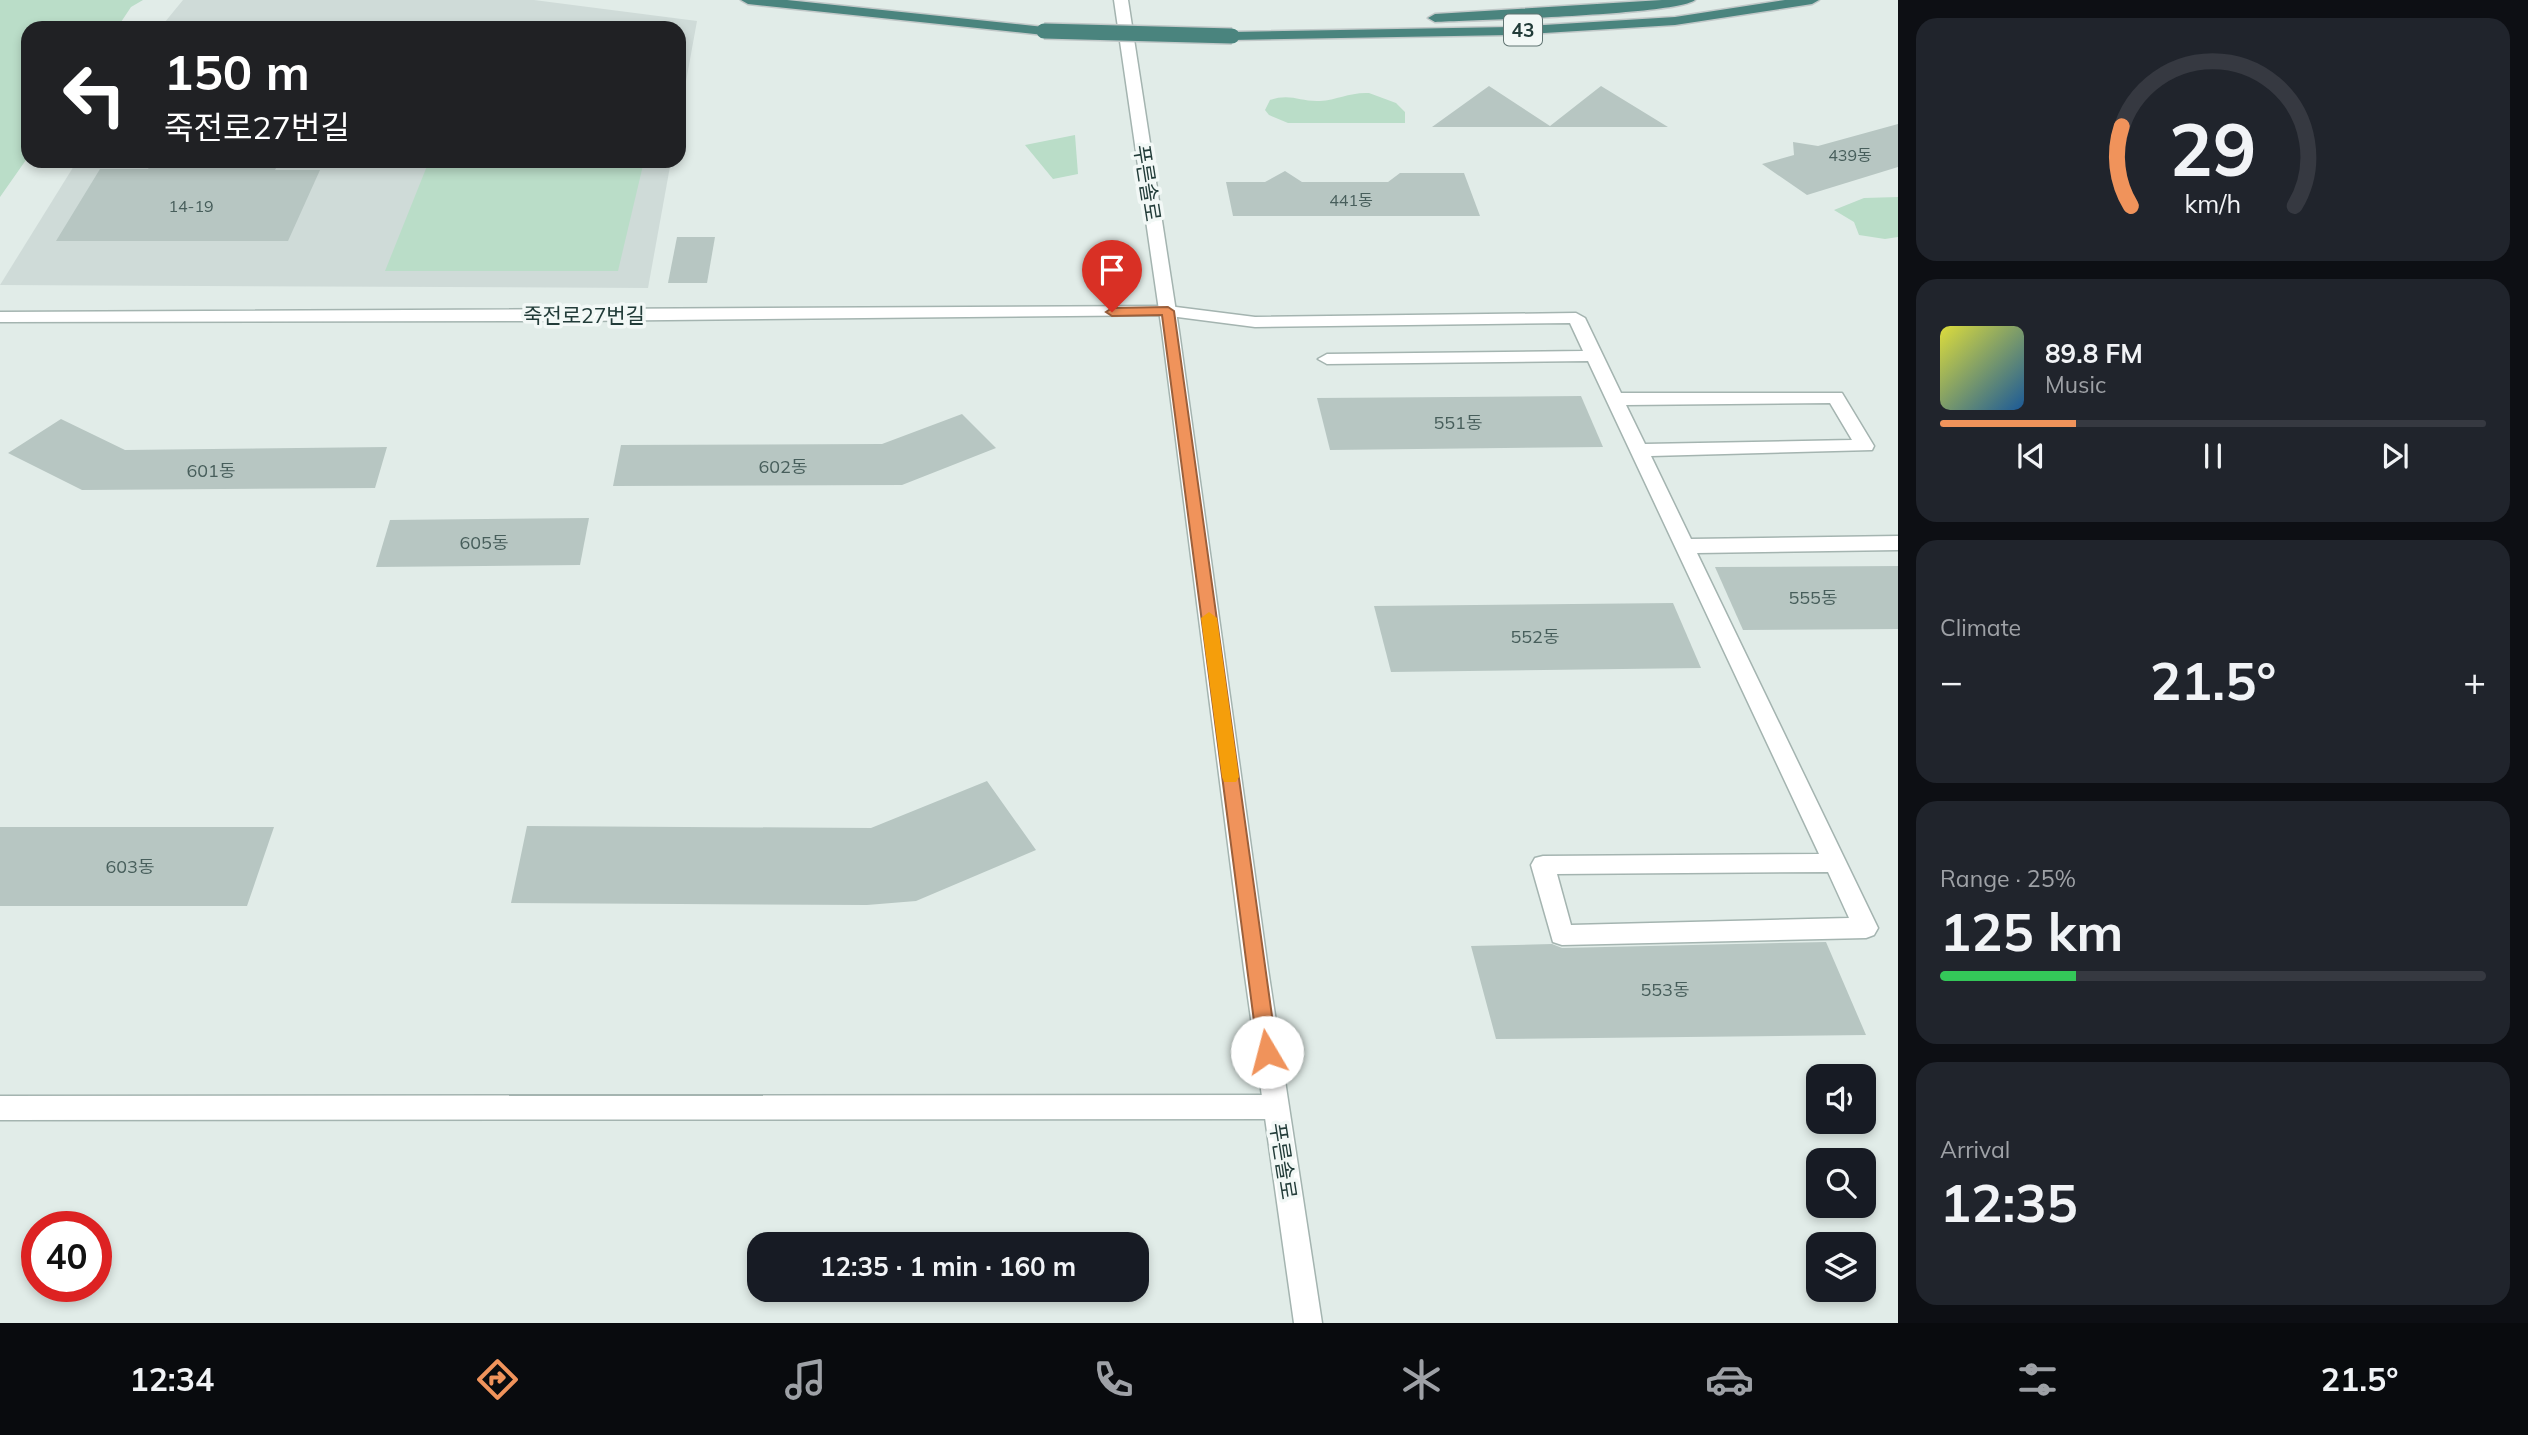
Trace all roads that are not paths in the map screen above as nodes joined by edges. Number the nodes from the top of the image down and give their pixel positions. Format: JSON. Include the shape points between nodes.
{"nodes":[{"id":1,"x":748,"y":0,"type":"edge"},
{"id":2,"x":876,"y":0,"type":"edge"},
{"id":3,"x":1121,"y":0,"type":"edge"},
{"id":4,"x":1688,"y":0,"type":"edge"},
{"id":5,"x":1812,"y":0,"type":"edge"},
{"id":6,"x":1043,"y":24,"type":"junction"},
{"id":7,"x":1230,"y":29,"type":"junction"},
{"id":8,"x":1168,"y":311,"type":"junction"},
{"id":9,"x":0,"y":317,"type":"edge"},
{"id":10,"x":1594,"y":356,"type":"junction"},
{"id":11,"x":1327,"y":359,"type":"dead end"},
{"id":12,"x":1615,"y":399,"type":"junction"},
{"id":13,"x":1639,"y":450,"type":"junction"},
{"id":14,"x":1898,"y":543,"type":"edge"},
{"id":15,"x":1684,"y":546,"type":"junction"},
{"id":16,"x":1835,"y":863,"type":"junction"},
{"id":17,"x":1275,"y":1107,"type":"junction"},
{"id":18,"x":0,"y":1108,"type":"edge"},
{"id":19,"x":1308,"y":1323,"type":"edge"}],
"edges":[{"from":1,"to":6,"type":"highway","number":"43"},
{"from":2,"to":6,"type":"highway","number":"43"},
{"from":3,"to":8,"type":"street","name":"푸른솔로"},
{"from":4,"to":7,"type":"highway","number":"43","via":[[1479,17]]},
{"from":5,"to":7,"type":"highway","number":"43","via":[[1675,20],[1510,31]]},
{"from":6,"to":7,"type":"highway","number":"43","bridge":true},
{"from":8,"to":9,"type":"street","name":"죽전로27번길"},
{"from":8,"to":10,"type":"street","name":"죽전로27번길","via":[[1255,322],[1576,318]]},
{"from":8,"to":17,"type":"street","name":"푸른솔로"},
{"from":10,"to":11,"type":"street"},
{"from":10,"to":12,"type":"street"},
{"from":12,"to":13,"type":"street"},
{"from":12,"to":13,"type":"street","via":[[1836,397],[1865,446]]},
{"from":13,"to":15,"type":"street"},
{"from":14,"to":15,"type":"street"},
{"from":15,"to":16,"type":"street"},
{"from":16,"to":16,"type":"street","via":[[1807,863],[1542,865],[1563,934],[1866,928]]},
{"from":17,"to":18,"type":"street"},
{"from":17,"to":19,"type":"street","name":"푸른솔로"}]}
